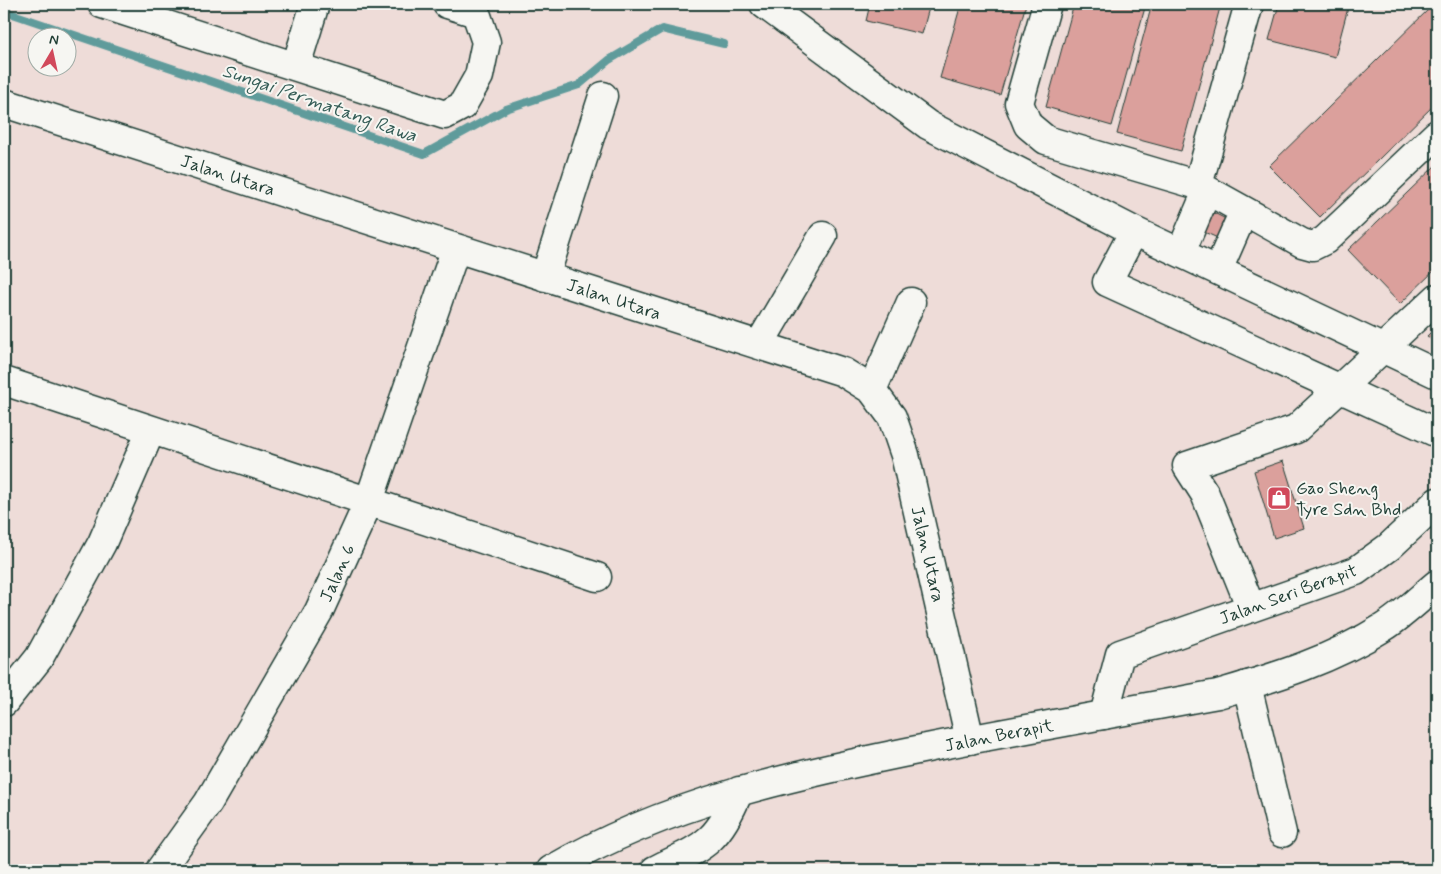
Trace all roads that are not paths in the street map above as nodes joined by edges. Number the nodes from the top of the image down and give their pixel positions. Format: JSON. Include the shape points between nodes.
{"nodes":[{"id":1,"x":102,"y":4,"type":"edge"},
{"id":2,"x":315,"y":4,"type":"edge"},
{"id":3,"x":448,"y":4,"type":"edge"},
{"id":4,"x":764,"y":4,"type":"edge"},
{"id":5,"x":1047,"y":4,"type":"edge"},
{"id":6,"x":1249,"y":4,"type":"edge"},
{"id":7,"x":296,"y":66,"type":"junction"},
{"id":8,"x":603,"y":96,"type":"dead end"},
{"id":9,"x":5,"y":108,"type":"edge"},
{"id":10,"x":1437,"y":134,"type":"edge"},
{"id":11,"x":1202,"y":188,"type":"junction"},
{"id":12,"x":1243,"y":213,"type":"junction"},
{"id":13,"x":1134,"y":230,"type":"junction"},
{"id":14,"x":823,"y":236,"type":"dead end"},
{"id":15,"x":456,"y":248,"type":"junction"},
{"id":16,"x":1181,"y":252,"type":"junction"},
{"id":17,"x":1218,"y":270,"type":"junction"},
{"id":18,"x":545,"y":277,"type":"junction"},
{"id":19,"x":1437,"y":298,"type":"edge"},
{"id":20,"x":911,"y":302,"type":"dead end"},
{"id":21,"x":759,"y":345,"type":"junction"},
{"id":22,"x":1384,"y":348,"type":"junction"},
{"id":23,"x":1437,"y":374,"type":"edge"},
{"id":24,"x":4,"y":382,"type":"edge"},
{"id":25,"x":1340,"y":389,"type":"junction"},
{"id":26,"x":872,"y":390,"type":"junction"},
{"id":27,"x":151,"y":430,"type":"junction"},
{"id":28,"x":1437,"y":433,"type":"edge"},
{"id":29,"x":368,"y":502,"type":"junction"},
{"id":30,"x":1437,"y":502,"type":"edge"},
{"id":31,"x":597,"y":577,"type":"dead end"},
{"id":32,"x":1437,"y":584,"type":"edge"},
{"id":33,"x":1251,"y":608,"type":"junction"},
{"id":34,"x":1247,"y":685,"type":"junction"},
{"id":35,"x":4,"y":702,"type":"edge"},
{"id":36,"x":1104,"y":715,"type":"junction"},
{"id":37,"x":970,"y":740,"type":"junction"},
{"id":38,"x":739,"y":791,"type":"junction"},
{"id":39,"x":1282,"y":833,"type":"dead end"},
{"id":40,"x":160,"y":870,"type":"edge"},
{"id":41,"x":551,"y":870,"type":"edge"},
{"id":42,"x":655,"y":870,"type":"edge"}],
"edges":[{"from":1,"to":7,"type":"street"},
{"from":2,"to":7,"type":"street"},
{"from":3,"to":7,"type":"street","via":[[476,13],[486,42],[480,76],[462,106],[446,115]]},
{"from":4,"to":13,"type":"street","via":[[928,125]]},
{"from":5,"to":11,"type":"street","via":[[1019,103],[1028,125],[1046,140]]},
{"from":6,"to":11,"type":"street"},
{"from":8,"to":18,"type":"street"},
{"from":9,"to":15,"type":"street","name":"Jalan Utara"},
{"from":10,"to":12,"type":"street","via":[[1325,240],[1313,246]]},
{"from":11,"to":12,"type":"street"},
{"from":11,"to":16,"type":"street"},
{"from":12,"to":17,"type":"street"},
{"from":13,"to":16,"type":"street"},
{"from":13,"to":25,"type":"street","via":[[1107,282]]},
{"from":14,"to":21,"type":"street"},
{"from":15,"to":18,"type":"street","name":"Jalan Utara"},
{"from":15,"to":29,"type":"street","name":"Jalan 6"},
{"from":16,"to":17,"type":"street"},
{"from":17,"to":22,"type":"street"},
{"from":18,"to":21,"type":"street","name":"Jalan Utara"},
{"from":19,"to":22,"type":"street"},
{"from":20,"to":26,"type":"street"},
{"from":21,"to":26,"type":"street","name":"Jalan Utara","via":[[843,372]]},
{"from":22,"to":23,"type":"street"},
{"from":22,"to":25,"type":"street"},
{"from":24,"to":27,"type":"street"},
{"from":25,"to":28,"type":"street"},
{"from":25,"to":33,"type":"street","via":[[1296,429],[1187,466],[1205,494]]},
{"from":26,"to":37,"type":"street","name":"Jalan Utara","via":[[892,417],[906,455]]},
{"from":27,"to":29,"type":"street"},
{"from":27,"to":35,"type":"street","via":[[102,543],[39,658]]},
{"from":29,"to":31,"type":"street"},
{"from":29,"to":40,"type":"street","name":"Jalan 6","via":[[319,611],[208,803]]},
{"from":30,"to":33,"type":"street","name":"Jalan Seri Berapit","via":[[1389,547],[1356,571]]},
{"from":32,"to":34,"type":"street","name":"Jalan Berapit","via":[[1385,627],[1335,654]]},
{"from":33,"to":36,"type":"street","name":"Jalan Seri Berapit","via":[[1120,654]]},
{"from":34,"to":36,"type":"street","name":"Jalan Berapit","via":[[1218,694]]},
{"from":34,"to":39,"type":"street"},
{"from":36,"to":37,"type":"street","name":"Jalan Berapit"},
{"from":37,"to":38,"type":"street","name":"Jalan Berapit","via":[[813,771]]},
{"from":38,"to":41,"type":"street","name":"Jalan Berapit","via":[[654,819],[584,850]]},
{"from":38,"to":42,"type":"street","via":[[719,832],[702,847]]}]}
